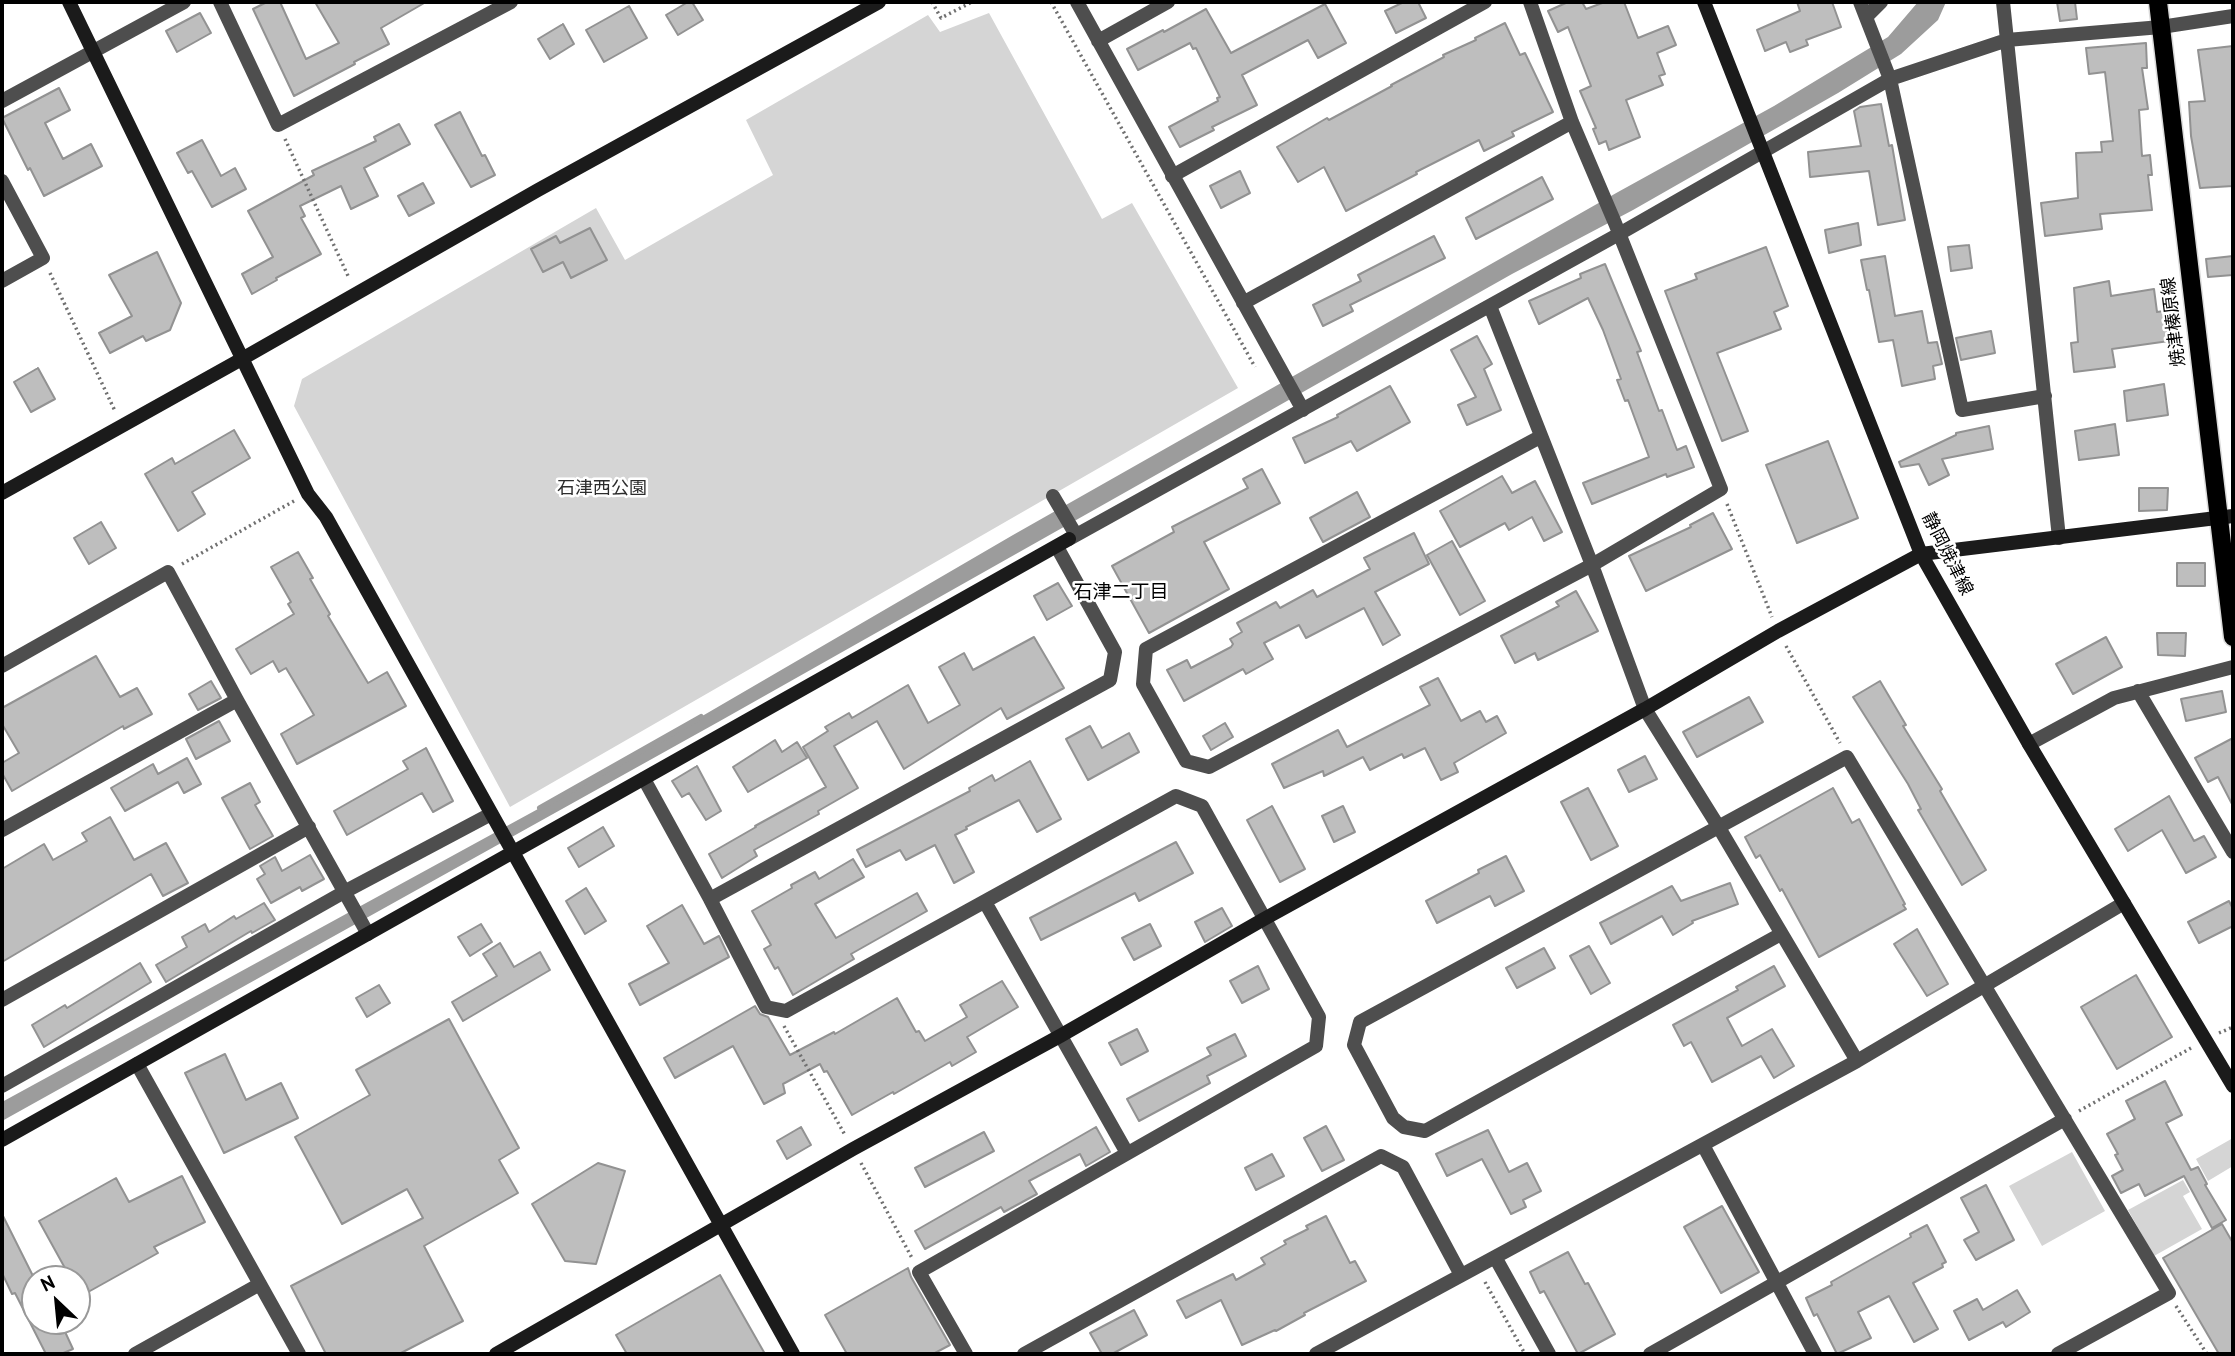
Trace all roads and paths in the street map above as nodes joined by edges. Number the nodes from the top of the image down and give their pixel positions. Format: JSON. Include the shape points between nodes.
{"nodes":[{"id":1,"x":69,"y":2,"type":"edge"},
{"id":2,"x":184,"y":2,"type":"edge"},
{"id":3,"x":220,"y":2,"type":"edge"},
{"id":4,"x":511,"y":2,"type":"edge"},
{"id":5,"x":878,"y":2,"type":"edge"},
{"id":6,"x":932,"y":2,"type":"edge"},
{"id":7,"x":972,"y":2,"type":"edge"},
{"id":8,"x":1051,"y":2,"type":"edge"},
{"id":9,"x":1077,"y":2,"type":"edge"},
{"id":10,"x":1168,"y":2,"type":"edge"},
{"id":11,"x":1485,"y":2,"type":"edge"},
{"id":12,"x":1530,"y":2,"type":"edge"},
{"id":13,"x":1704,"y":2,"type":"edge"},
{"id":14,"x":1860,"y":2,"type":"edge"},
{"id":15,"x":1881,"y":2,"type":"edge"},
{"id":16,"x":2003,"y":2,"type":"edge"},
{"id":17,"x":2158,"y":2,"type":"edge"},
{"id":18,"x":2233,"y":16,"type":"edge"},
{"id":19,"x":1866,"y":17,"type":"junction"},
{"id":20,"x":2161,"y":27,"type":"junction"},
{"id":21,"x":2007,"y":40,"type":"junction"},
{"id":22,"x":1098,"y":41,"type":"junction"},
{"id":23,"x":93,"y":50,"type":"junction"},
{"id":24,"x":1889,"y":75,"type":"junction"},
{"id":25,"x":2,"y":101,"type":"edge"},
{"id":26,"x":1572,"y":122,"type":"junction"},
{"id":27,"x":278,"y":125,"type":"junction"},
{"id":28,"x":1760,"y":148,"type":"junction"},
{"id":29,"x":1172,"y":176,"type":"junction"},
{"id":30,"x":2,"y":181,"type":"edge"},
{"id":31,"x":1617,"y":228,"type":"junction"},
{"id":32,"x":43,"y":258,"type":"junction"},
{"id":33,"x":2,"y":281,"type":"edge"},
{"id":34,"x":357,"y":294,"type":"junction"},
{"id":35,"x":1243,"y":303,"type":"junction"},
{"id":36,"x":1490,"y":306,"type":"junction"},
{"id":37,"x":244,"y":358,"type":"junction"},
{"id":38,"x":1255,"y":368,"type":"dead end"},
{"id":39,"x":2045,"y":396,"type":"junction"},
{"id":40,"x":1300,"y":405,"type":"junction"},
{"id":41,"x":122,"y":426,"type":"junction"},
{"id":42,"x":1540,"y":437,"type":"junction"},
{"id":43,"x":1721,"y":489,"type":"junction"},
{"id":44,"x":2,"y":493,"type":"edge"},
{"id":45,"x":308,"y":494,"type":"junction"},
{"id":46,"x":1053,"y":496,"type":"dead end"},
{"id":47,"x":2225,"y":517,"type":"edge"},
{"id":48,"x":2059,"y":538,"type":"junction"},
{"id":49,"x":1067,"y":540,"type":"junction"},
{"id":50,"x":1921,"y":554,"type":"junction"},
{"id":51,"x":1592,"y":565,"type":"junction"},
{"id":52,"x":168,"y":572,"type":"junction"},
{"id":53,"x":1778,"y":631,"type":"junction"},
{"id":54,"x":2233,"y":637,"type":"edge"},
{"id":55,"x":2,"y":666,"type":"edge"},
{"id":56,"x":2233,"y":667,"type":"edge"},
{"id":57,"x":2138,"y":691,"type":"junction"},
{"id":58,"x":237,"y":700,"type":"junction"},
{"id":59,"x":1645,"y":709,"type":"junction"},
{"id":60,"x":2029,"y":744,"type":"junction"},
{"id":61,"x":1847,"y":757,"type":"junction"},
{"id":62,"x":644,"y":779,"type":"junction"},
{"id":63,"x":491,"y":814,"type":"junction"},
{"id":64,"x":1718,"y":826,"type":"junction"},
{"id":65,"x":309,"y":827,"type":"junction"},
{"id":66,"x":2,"y":830,"type":"edge"},
{"id":67,"x":2233,"y":852,"type":"edge"},
{"id":68,"x":514,"y":853,"type":"junction"},
{"id":69,"x":346,"y":891,"type":"junction"},
{"id":70,"x":710,"y":900,"type":"junction"},
{"id":71,"x":985,"y":902,"type":"junction"},
{"id":72,"x":2124,"y":903,"type":"junction"},
{"id":73,"x":1264,"y":919,"type":"junction"},
{"id":74,"x":366,"y":930,"type":"junction"},
{"id":75,"x":1781,"y":934,"type":"junction"},
{"id":76,"x":1983,"y":987,"type":"junction"},
{"id":77,"x":2,"y":1000,"type":"edge"},
{"id":78,"x":1060,"y":1035,"type":"junction"},
{"id":79,"x":2205,"y":1040,"type":"junction"},
{"id":80,"x":1857,"y":1061,"type":"junction"},
{"id":81,"x":137,"y":1064,"type":"junction"},
{"id":82,"x":2,"y":1086,"type":"edge"},
{"id":83,"x":2233,"y":1086,"type":"edge"},
{"id":84,"x":2065,"y":1119,"type":"junction"},
{"id":85,"x":2,"y":1140,"type":"edge"},
{"id":86,"x":1703,"y":1144,"type":"junction"},
{"id":87,"x":1128,"y":1153,"type":"junction"},
{"id":88,"x":721,"y":1225,"type":"junction"},
{"id":89,"x":1496,"y":1257,"type":"junction"},
{"id":90,"x":1461,"y":1275,"type":"junction"},
{"id":91,"x":1778,"y":1283,"type":"junction"},
{"id":92,"x":260,"y":1284,"type":"junction"},
{"id":93,"x":2169,"y":1293,"type":"junction"},
{"id":94,"x":135,"y":1354,"type":"edge"},
{"id":95,"x":299,"y":1354,"type":"edge"},
{"id":96,"x":496,"y":1354,"type":"edge"},
{"id":97,"x":793,"y":1354,"type":"edge"},
{"id":98,"x":966,"y":1354,"type":"edge"},
{"id":99,"x":1024,"y":1354,"type":"edge"},
{"id":100,"x":1316,"y":1354,"type":"edge"},
{"id":101,"x":1549,"y":1354,"type":"edge"},
{"id":102,"x":1650,"y":1354,"type":"edge"},
{"id":103,"x":1815,"y":1354,"type":"edge"},
{"id":104,"x":2058,"y":1354,"type":"edge"},
{"id":105,"x":2207,"y":1354,"type":"edge"}],
"edges":[{"from":1,"to":23,"type":"street"},
{"from":2,"to":23,"type":"street"},
{"from":3,"to":27,"type":"street"},
{"from":4,"to":27,"type":"street"},
{"from":5,"to":34,"type":"street"},
{"from":6,"to":7,"type":"path","via":[[942,18]]},
{"from":8,"to":38,"type":"path"},
{"from":9,"to":22,"type":"street"},
{"from":10,"to":22,"type":"street"},
{"from":11,"to":29,"type":"street"},
{"from":12,"to":26,"type":"street"},
{"from":13,"to":28,"type":"street","name":"静岡焼津線"},
{"from":14,"to":19,"type":"street"},
{"from":15,"to":19,"type":"street"},
{"from":16,"to":21,"type":"street"},
{"from":17,"to":20,"type":"main road","name":"焼津榛原線"},
{"from":18,"to":20,"type":"street"},
{"from":19,"to":24,"type":"street"},
{"from":20,"to":21,"type":"street"},
{"from":20,"to":47,"type":"main road","name":"焼津榛原線"},
{"from":21,"to":24,"type":"street"},
{"from":21,"to":39,"type":"street"},
{"from":22,"to":29,"type":"street"},
{"from":23,"to":25,"type":"street"},
{"from":23,"to":37,"type":"street"},
{"from":24,"to":28,"type":"street"},
{"from":24,"to":39,"type":"street","via":[[1962,410]]},
{"from":26,"to":31,"type":"street"},
{"from":26,"to":35,"type":"street"},
{"from":27,"to":34,"type":"path"},
{"from":28,"to":31,"type":"street"},
{"from":28,"to":50,"type":"street","name":"静岡焼津線"},
{"from":29,"to":35,"type":"street"},
{"from":30,"to":32,"type":"street"},
{"from":31,"to":36,"type":"street"},
{"from":31,"to":43,"type":"street"},
{"from":32,"to":33,"type":"street"},
{"from":32,"to":41,"type":"path"},
{"from":34,"to":37,"type":"street"},
{"from":35,"to":40,"type":"street"},
{"from":36,"to":40,"type":"street"},
{"from":36,"to":42,"type":"street"},
{"from":37,"to":41,"type":"street"},
{"from":37,"to":45,"type":"street"},
{"from":39,"to":48,"type":"street"},
{"from":40,"to":49,"type":"street"},
{"from":41,"to":44,"type":"street"},
{"from":42,"to":51,"type":"street"},
{"from":42,"to":51,"type":"street","via":[[1146,649],[1143,684],[1186,761],[1209,767]]},
{"from":43,"to":51,"type":"street"},
{"from":43,"to":53,"type":"path"},
{"from":45,"to":52,"type":"path"},
{"from":45,"to":63,"type":"street","via":[[326,517]]},
{"from":46,"to":49,"type":"street"},
{"from":47,"to":48,"type":"street"},
{"from":47,"to":54,"type":"main road","name":"焼津榛原線"},
{"from":48,"to":50,"type":"street"},
{"from":49,"to":62,"type":"street"},
{"from":49,"to":70,"type":"street","via":[[1115,652],[1110,680]]},
{"from":50,"to":53,"type":"street"},
{"from":50,"to":60,"type":"street","name":"静岡焼津線"},
{"from":51,"to":59,"type":"street"},
{"from":52,"to":55,"type":"street"},
{"from":52,"to":58,"type":"street"},
{"from":53,"to":59,"type":"street"},
{"from":53,"to":61,"type":"path"},
{"from":56,"to":57,"type":"street"},
{"from":57,"to":60,"type":"street","via":[[2114,698]]},
{"from":57,"to":67,"type":"street"},
{"from":58,"to":65,"type":"street"},
{"from":58,"to":66,"type":"street"},
{"from":59,"to":64,"type":"street"},
{"from":59,"to":73,"type":"street"},
{"from":60,"to":72,"type":"street","name":"静岡焼津線"},
{"from":61,"to":64,"type":"street"},
{"from":61,"to":76,"type":"street"},
{"from":62,"to":68,"type":"street"},
{"from":62,"to":70,"type":"street"},
{"from":63,"to":68,"type":"street"},
{"from":63,"to":69,"type":"street"},
{"from":64,"to":75,"type":"street"},
{"from":64,"to":75,"type":"street","via":[[1360,1022],[1354,1045],[1393,1118],[1404,1127],[1425,1131]]},
{"from":65,"to":69,"type":"street"},
{"from":65,"to":77,"type":"street"},
{"from":68,"to":74,"type":"street"},
{"from":68,"to":88,"type":"street"},
{"from":69,"to":74,"type":"street"},
{"from":69,"to":82,"type":"street"},
{"from":70,"to":71,"type":"street","via":[[766,1007],[786,1011]]},
{"from":71,"to":73,"type":"street","via":[[1176,796],[1202,806]]},
{"from":71,"to":78,"type":"street"},
{"from":72,"to":76,"type":"street"},
{"from":72,"to":79,"type":"street","name":"静岡焼津線"},
{"from":73,"to":78,"type":"street"},
{"from":73,"to":87,"type":"street","via":[[1319,1017],[1316,1046]]},
{"from":74,"to":81,"type":"street"},
{"from":75,"to":80,"type":"street"},
{"from":76,"to":80,"type":"street"},
{"from":76,"to":84,"type":"street"},
{"from":78,"to":87,"type":"street"},
{"from":78,"to":88,"type":"street"},
{"from":79,"to":83,"type":"street","name":"静岡焼津線"},
{"from":79,"to":84,"type":"path"},
{"from":80,"to":86,"type":"street"},
{"from":81,"to":85,"type":"street"},
{"from":81,"to":92,"type":"street"},
{"from":84,"to":91,"type":"street"},
{"from":84,"to":93,"type":"street"},
{"from":86,"to":89,"type":"street"},
{"from":86,"to":91,"type":"street"},
{"from":87,"to":98,"type":"street","via":[[919,1272]]},
{"from":88,"to":96,"type":"street"},
{"from":88,"to":97,"type":"street"},
{"from":89,"to":90,"type":"street"},
{"from":89,"to":101,"type":"street"},
{"from":90,"to":99,"type":"street","via":[[1403,1167],[1381,1156]]},
{"from":90,"to":100,"type":"street"},
{"from":91,"to":102,"type":"street"},
{"from":91,"to":103,"type":"street"},
{"from":92,"to":94,"type":"street"},
{"from":92,"to":95,"type":"street"},
{"from":93,"to":104,"type":"street"},
{"from":93,"to":105,"type":"path"}]}
